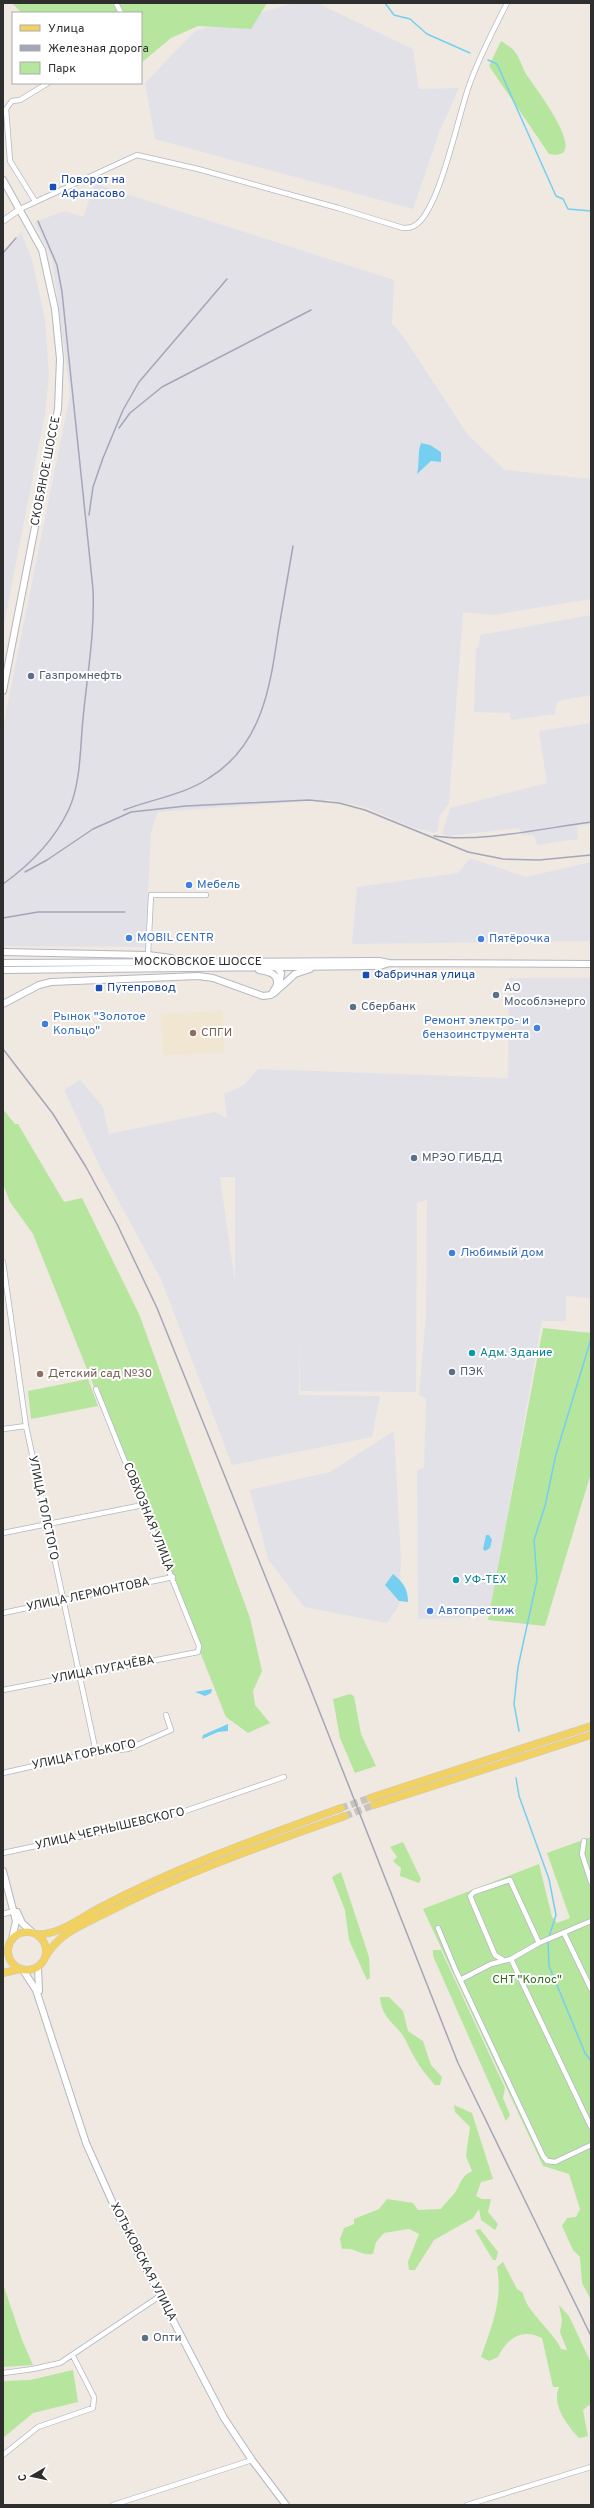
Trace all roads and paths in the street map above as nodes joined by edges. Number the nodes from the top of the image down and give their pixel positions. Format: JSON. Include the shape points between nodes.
{"nodes":[{"id":1,"x":116,"y":3,"type":"edge"},
{"id":2,"x":507,"y":3,"type":"edge"},
{"id":3,"x":120,"y":12,"type":"edge"},
{"id":4,"x":46,"y":84,"type":"edge"},
{"id":5,"x":3,"y":180,"type":"edge"},
{"id":6,"x":35,"y":201,"type":"junction"},
{"id":7,"x":20,"y":209,"type":"junction"},
{"id":8,"x":3,"y":221,"type":"edge"},
{"id":9,"x":3,"y":691,"type":"edge"},
{"id":10,"x":206,"y":895,"type":"dead end"},
{"id":11,"x":3,"y":952,"type":"edge"},
{"id":12,"x":148,"y":955,"type":"junction"},
{"id":13,"x":207,"y":961,"type":"junction"},
{"id":14,"x":5,"y":963,"type":"edge"},
{"id":15,"x":389,"y":963,"type":"junction"},
{"id":16,"x":591,"y":964,"type":"edge"},
{"id":17,"x":276,"y":965,"type":"junction"},
{"id":18,"x":322,"y":966,"type":"junction"},
{"id":19,"x":247,"y":968,"type":"junction"},
{"id":20,"x":5,"y":970,"type":"edge"},
{"id":21,"x":271,"y":995,"type":"junction"},
{"id":22,"x":3,"y":1004,"type":"edge"},
{"id":23,"x":3,"y":1262,"type":"edge"},
{"id":24,"x":96,"y":1389,"type":"dead end"},
{"id":25,"x":26,"y":1426,"type":"junction"},
{"id":26,"x":3,"y":1429,"type":"edge"},
{"id":27,"x":143,"y":1505,"type":"junction"},
{"id":28,"x":47,"y":1524,"type":"junction"},
{"id":29,"x":3,"y":1533,"type":"edge"},
{"id":30,"x":173,"y":1577,"type":"junction"},
{"id":31,"x":63,"y":1601,"type":"junction"},
{"id":32,"x":3,"y":1612,"type":"edge"},
{"id":33,"x":199,"y":1646,"type":"joint"},
{"id":34,"x":80,"y":1675,"type":"junction"},
{"id":35,"x":3,"y":1690,"type":"edge"},
{"id":36,"x":166,"y":1715,"type":"dead end"},
{"id":37,"x":591,"y":1726,"type":"edge"},
{"id":38,"x":591,"y":1735,"type":"edge"},
{"id":39,"x":96,"y":1752,"type":"junction"},
{"id":40,"x":3,"y":1773,"type":"edge"},
{"id":41,"x":284,"y":1777,"type":"dead end"},
{"id":42,"x":342,"y":1808,"type":"tunnel mouth"},
{"id":43,"x":344,"y":1816,"type":"tunnel mouth"},
{"id":44,"x":584,"y":1840,"type":"dead end"},
{"id":45,"x":3,"y":1853,"type":"edge"},
{"id":46,"x":3,"y":1871,"type":"edge"},
{"id":47,"x":591,"y":1882,"type":"edge"},
{"id":48,"x":9,"y":1894,"type":"junction"},
{"id":49,"x":14,"y":1912,"type":"junction"},
{"id":50,"x":3,"y":1914,"type":"edge"},
{"id":51,"x":591,"y":1921,"type":"edge"},
{"id":52,"x":438,"y":1928,"type":"dead end"},
{"id":53,"x":34,"y":1933,"type":"junction"},
{"id":54,"x":564,"y":1933,"type":"junction"},
{"id":55,"x":12,"y":1939,"type":"junction"},
{"id":56,"x":539,"y":1943,"type":"junction"},
{"id":57,"x":7,"y":1950,"type":"junction"},
{"id":58,"x":46,"y":1956,"type":"junction"},
{"id":59,"x":511,"y":1959,"type":"junction"},
{"id":60,"x":3,"y":1960,"type":"edge"},
{"id":61,"x":503,"y":1960,"type":"junction"},
{"id":62,"x":38,"y":1967,"type":"junction"},
{"id":63,"x":21,"y":1970,"type":"junction"},
{"id":64,"x":3,"y":1973,"type":"edge"},
{"id":65,"x":460,"y":1980,"type":"junction"},
{"id":66,"x":591,"y":1989,"type":"edge"},
{"id":67,"x":46,"y":2024,"type":"junction"},
{"id":68,"x":591,"y":2128,"type":"edge"},
{"id":69,"x":591,"y":2145,"type":"edge"},
{"id":70,"x":160,"y":2296,"type":"junction"},
{"id":71,"x":72,"y":2356,"type":"junction"},
{"id":72,"x":3,"y":2373,"type":"edge"},
{"id":73,"x":3,"y":2455,"type":"edge"},
{"id":74,"x":252,"y":2460,"type":"junction"},
{"id":75,"x":591,"y":2467,"type":"edge"},
{"id":76,"x":113,"y":2505,"type":"edge"},
{"id":77,"x":286,"y":2505,"type":"edge"},
{"id":78,"x":467,"y":2505,"type":"edge"}],
"edges":[{"from":1,"to":3,"type":"street"},
{"from":2,"to":6,"type":"street","via":[[469,84],[436,191],[423,218],[411,228],[403,228],[198,169],[137,156]]},
{"from":4,"to":6,"type":"street","via":[[20,100],[12,101],[6,109],[10,161]]},
{"from":5,"to":7,"type":"main road","name":"СКОБЯНОЕ ШОССЕ"},
{"from":6,"to":7,"type":"street"},
{"from":7,"to":8,"type":"street"},
{"from":7,"to":9,"type":"main road","name":"СКОБЯНОЕ ШОССЕ","via":[[42,250],[55,309],[60,359],[59,396]]},
{"from":10,"to":12,"type":"street","via":[[151,895]]},
{"from":11,"to":12,"type":"main road"},
{"from":12,"to":13,"type":"main road"},
{"from":13,"to":14,"type":"main road","name":"МОСКОВСКОЕ ШОССЕ"},
{"from":13,"to":17,"type":"main road","name":"МОСКОВСКОЕ ШОССЕ"},
{"from":15,"to":16,"type":"main road","name":"МОСКОВСКОЕ ШОССЕ"},
{"from":15,"to":17,"type":"main road","name":"МОСКОВСКОЕ ШОССЕ","via":[[379,961]]},
{"from":15,"to":18,"type":"main road","name":"МОСКОВСКОЕ ШОССЕ","via":[[380,966]]},
{"from":17,"to":18,"type":"main road","name":"МОСКОВСКОЕ ШОССЕ"},
{"from":17,"to":19,"type":"main road","name":"МОСКОВСКОЕ ШОССЕ"},
{"from":17,"to":21,"type":"main road","via":[[281,982]]},
{"from":18,"to":21,"type":"main road","via":[[295,974]]},
{"from":19,"to":20,"type":"main road","name":"МОСКОВСКОЕ ШОССЕ"},
{"from":19,"to":21,"type":"main road","name":"МОСКОВСКОЕ ШОССЕ","via":[[274,975],[277,985]]},
{"from":21,"to":22,"type":"main road","name":"МОСКОВСКОЕ ШОССЕ","via":[[263,996],[213,978],[173,976],[51,982],[39,985]]},
{"from":23,"to":25,"type":"street","name":"УЛИЦА ТОЛСТОГО"},
{"from":24,"to":27,"type":"street","name":"СОВХОЗНАЯ УЛИЦА"},
{"from":25,"to":26,"type":"street"},
{"from":25,"to":28,"type":"street","name":"УЛИЦА ТОЛСТОГО"},
{"from":27,"to":28,"type":"street"},
{"from":27,"to":30,"type":"street","name":"СОВХОЗНАЯ УЛИЦА"},
{"from":28,"to":29,"type":"street"},
{"from":28,"to":31,"type":"street","name":"УЛИЦА ТОЛСТОГО"},
{"from":30,"to":31,"type":"street","name":"УЛИЦА ЛЕРМОНТОВА"},
{"from":30,"to":33,"type":"street","name":"СОВХОЗНАЯ УЛИЦА"},
{"from":31,"to":32,"type":"street","name":"УЛИЦА ЛЕРМОНТОВА"},
{"from":31,"to":34,"type":"street","name":"УЛИЦА ТОЛСТОГО"},
{"from":33,"to":34,"type":"street","name":"УЛИЦА ПУГАЧЁВА","via":[[198,1652]]},
{"from":34,"to":35,"type":"street","name":"УЛИЦА ПУГАЧЁВА"},
{"from":34,"to":39,"type":"street","name":"УЛИЦА ТОЛСТОГО"},
{"from":36,"to":39,"type":"street","name":"УЛИЦА ГОРЬКОГО","via":[[171,1730],[128,1748]]},
{"from":37,"to":38,"type":"main road","via":[[372,1802]]},
{"from":39,"to":40,"type":"street","name":"УЛИЦА ГОРЬКОГО"},
{"from":41,"to":45,"type":"street","name":"УЛИЦА ЧЕРНЫШЕВСКОГО","via":[[162,1819]]},
{"from":42,"to":53,"type":"main road","via":[[208,1858],[120,1897],[57,1931]]},
{"from":43,"to":58,"type":"main road","via":[[210,1865],[123,1904],[60,1938]]},
{"from":44,"to":47,"type":"street","via":[[582,1854]]},
{"from":46,"to":48,"type":"main road"},
{"from":48,"to":49,"type":"main road"},
{"from":48,"to":53,"type":"main road","via":[[22,1923]]},
{"from":49,"to":50,"type":"street"},
{"from":49,"to":55,"type":"main road","via":[[16,1925]]},
{"from":51,"to":54,"type":"street"},
{"from":52,"to":65,"type":"street"},
{"from":53,"to":55,"type":"main road","via":[[19,1933]]},
{"from":53,"to":58,"type":"main road","via":[[44,1943]]},
{"from":54,"to":56,"type":"street"},
{"from":54,"to":66,"type":"street"},
{"from":55,"to":57,"type":"main road"},
{"from":56,"to":59,"type":"street"},
{"from":56,"to":61,"type":"street","via":[[510,1880],[474,1892],[470,1896],[495,1955]]},
{"from":57,"to":60,"type":"main road"},
{"from":57,"to":63,"type":"main road","via":[[11,1963]]},
{"from":58,"to":62,"type":"main road"},
{"from":59,"to":61,"type":"street"},
{"from":59,"to":68,"type":"street"},
{"from":61,"to":65,"type":"street"},
{"from":62,"to":63,"type":"main road"},
{"from":62,"to":67,"type":"main road","via":[[38,1986]]},
{"from":63,"to":64,"type":"main road"},
{"from":63,"to":67,"type":"main road","via":[[34,1986]]},
{"from":65,"to":69,"type":"street","via":[[528,2127],[547,2161],[555,2162]]},
{"from":67,"to":70,"type":"main road","name":"ХОТЬКОВСКАЯ УЛИЦА","via":[[86,2143],[119,2217]]},
{"from":70,"to":71,"type":"street"},
{"from":70,"to":74,"type":"main road","name":"ХОТЬКОВСКАЯ УЛИЦА","via":[[224,2418]]},
{"from":71,"to":72,"type":"street","via":[[60,2363],[33,2370]]},
{"from":71,"to":73,"type":"street","via":[[92,2392],[95,2402],[93,2408],[38,2427]]},
{"from":74,"to":76,"type":"street"},
{"from":74,"to":77,"type":"main road","name":"ХОТЬКОВСКАЯ УЛИЦА"},
{"from":75,"to":78,"type":"street"}]}
